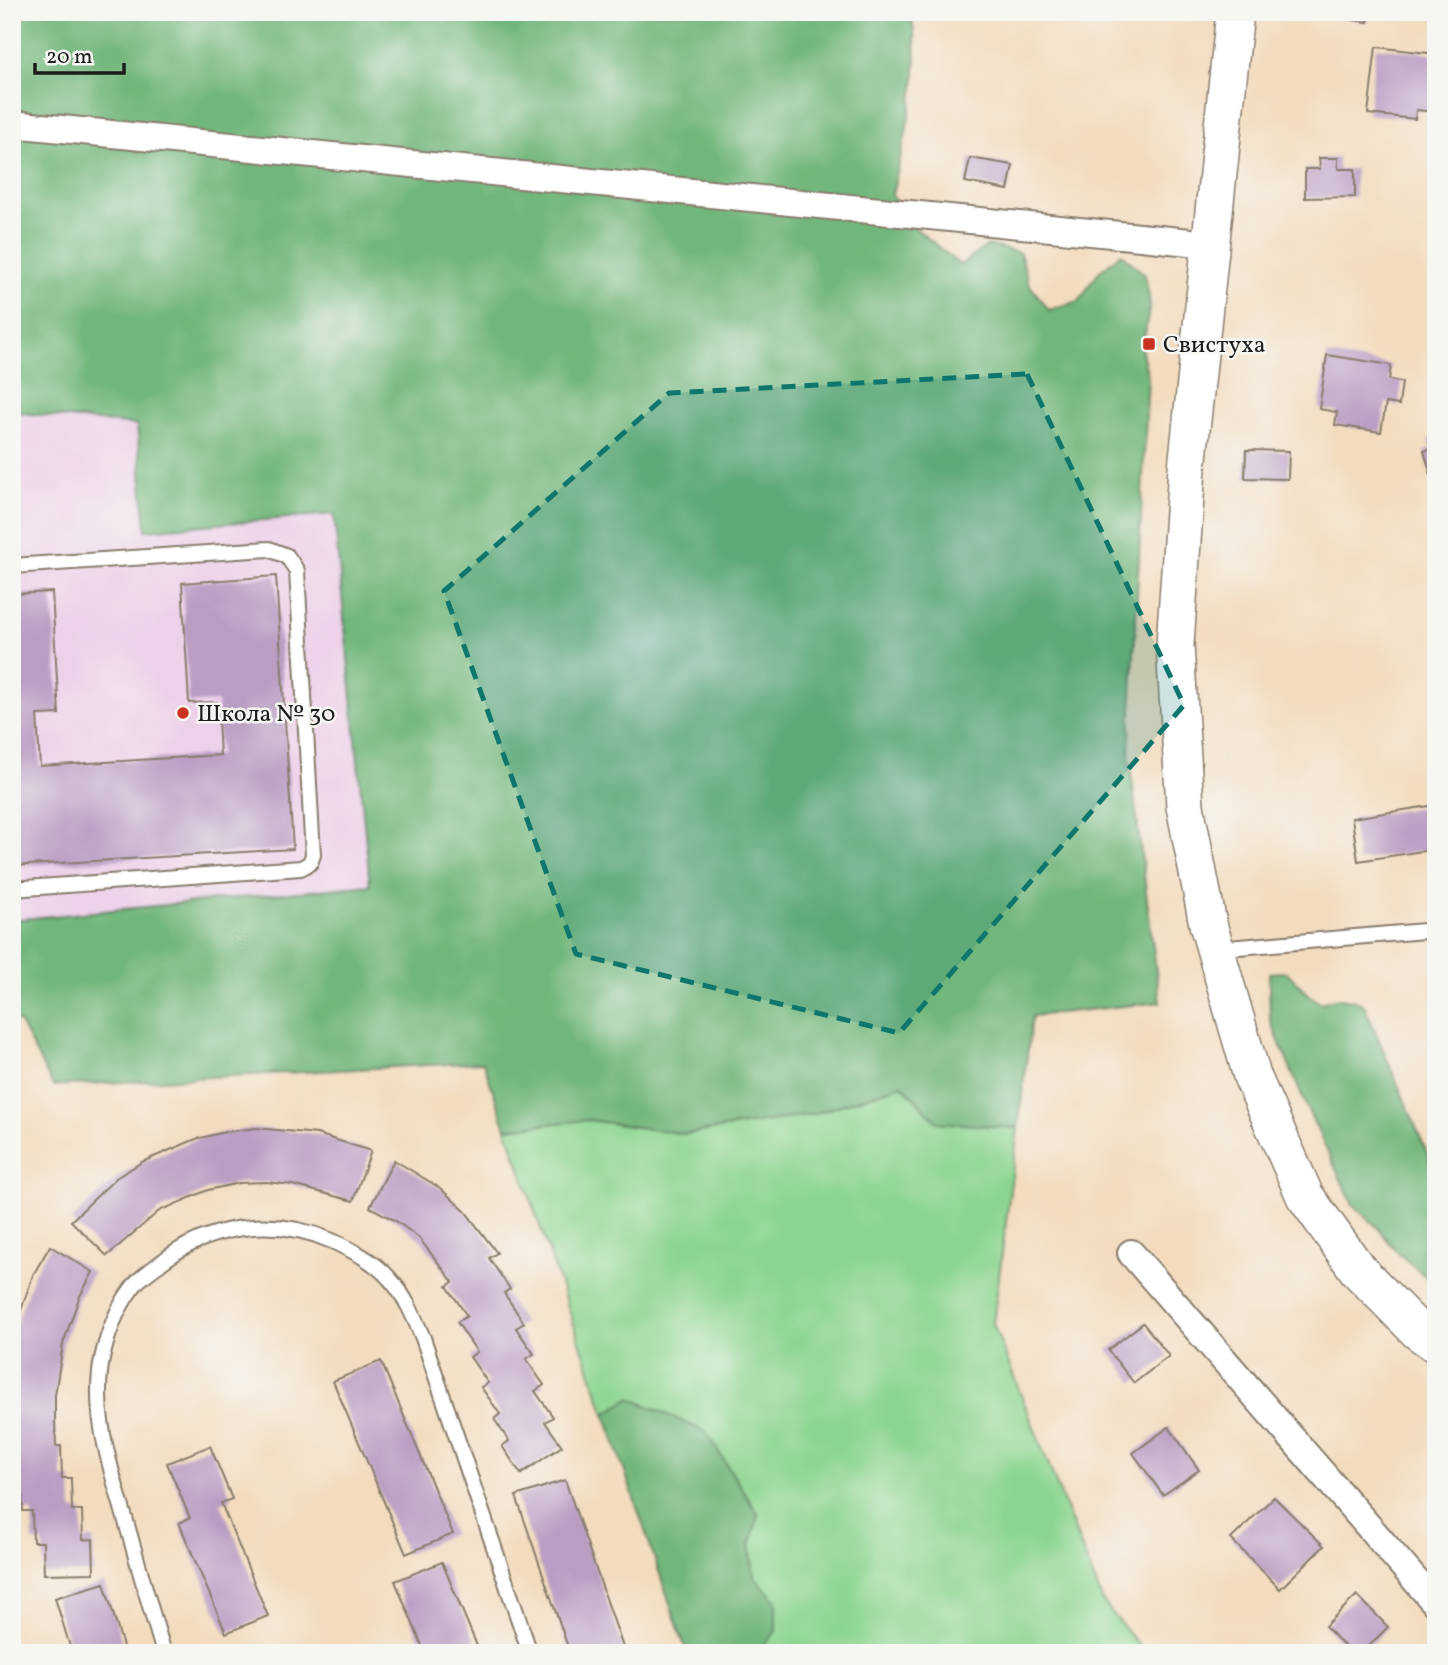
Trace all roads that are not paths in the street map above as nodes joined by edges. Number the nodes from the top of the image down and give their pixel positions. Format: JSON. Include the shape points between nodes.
{"nodes":[{"id":1,"x":1235,"y":12,"type":"edge"},
{"id":2,"x":12,"y":124,"type":"edge"},
{"id":3,"x":1210,"y":244,"type":"junction"},
{"id":4,"x":12,"y":566,"type":"edge"},
{"id":5,"x":12,"y":889,"type":"edge"},
{"id":6,"x":1436,"y":930,"type":"edge"},
{"id":7,"x":1215,"y":949,"type":"junction"},
{"id":8,"x":1131,"y":1253,"type":"dead end"},
{"id":9,"x":1436,"y":1344,"type":"edge"},
{"id":10,"x":1436,"y":1604,"type":"edge"},
{"id":11,"x":164,"y":1653,"type":"edge"},
{"id":12,"x":530,"y":1653,"type":"edge"}],
"edges":[{"from":1,"to":3,"type":"main road"},
{"from":2,"to":3,"type":"street"},
{"from":3,"to":7,"type":"main road","via":[[1175,645],[1185,806]]},
{"from":4,"to":5,"type":"lane","via":[[269,549],[287,556],[297,571],[313,855],[301,868]]},
{"from":6,"to":7,"type":"lane"},
{"from":7,"to":9,"type":"main road","via":[[1252,1076],[1305,1195],[1358,1270]]},
{"from":8,"to":10,"type":"street"},
{"from":11,"to":12,"type":"lane","via":[[106,1450],[99,1407],[102,1360],[115,1316],[137,1282],[171,1254],[209,1234],[249,1225],[286,1227],[356,1252],[389,1278],[408,1305]]}]}
